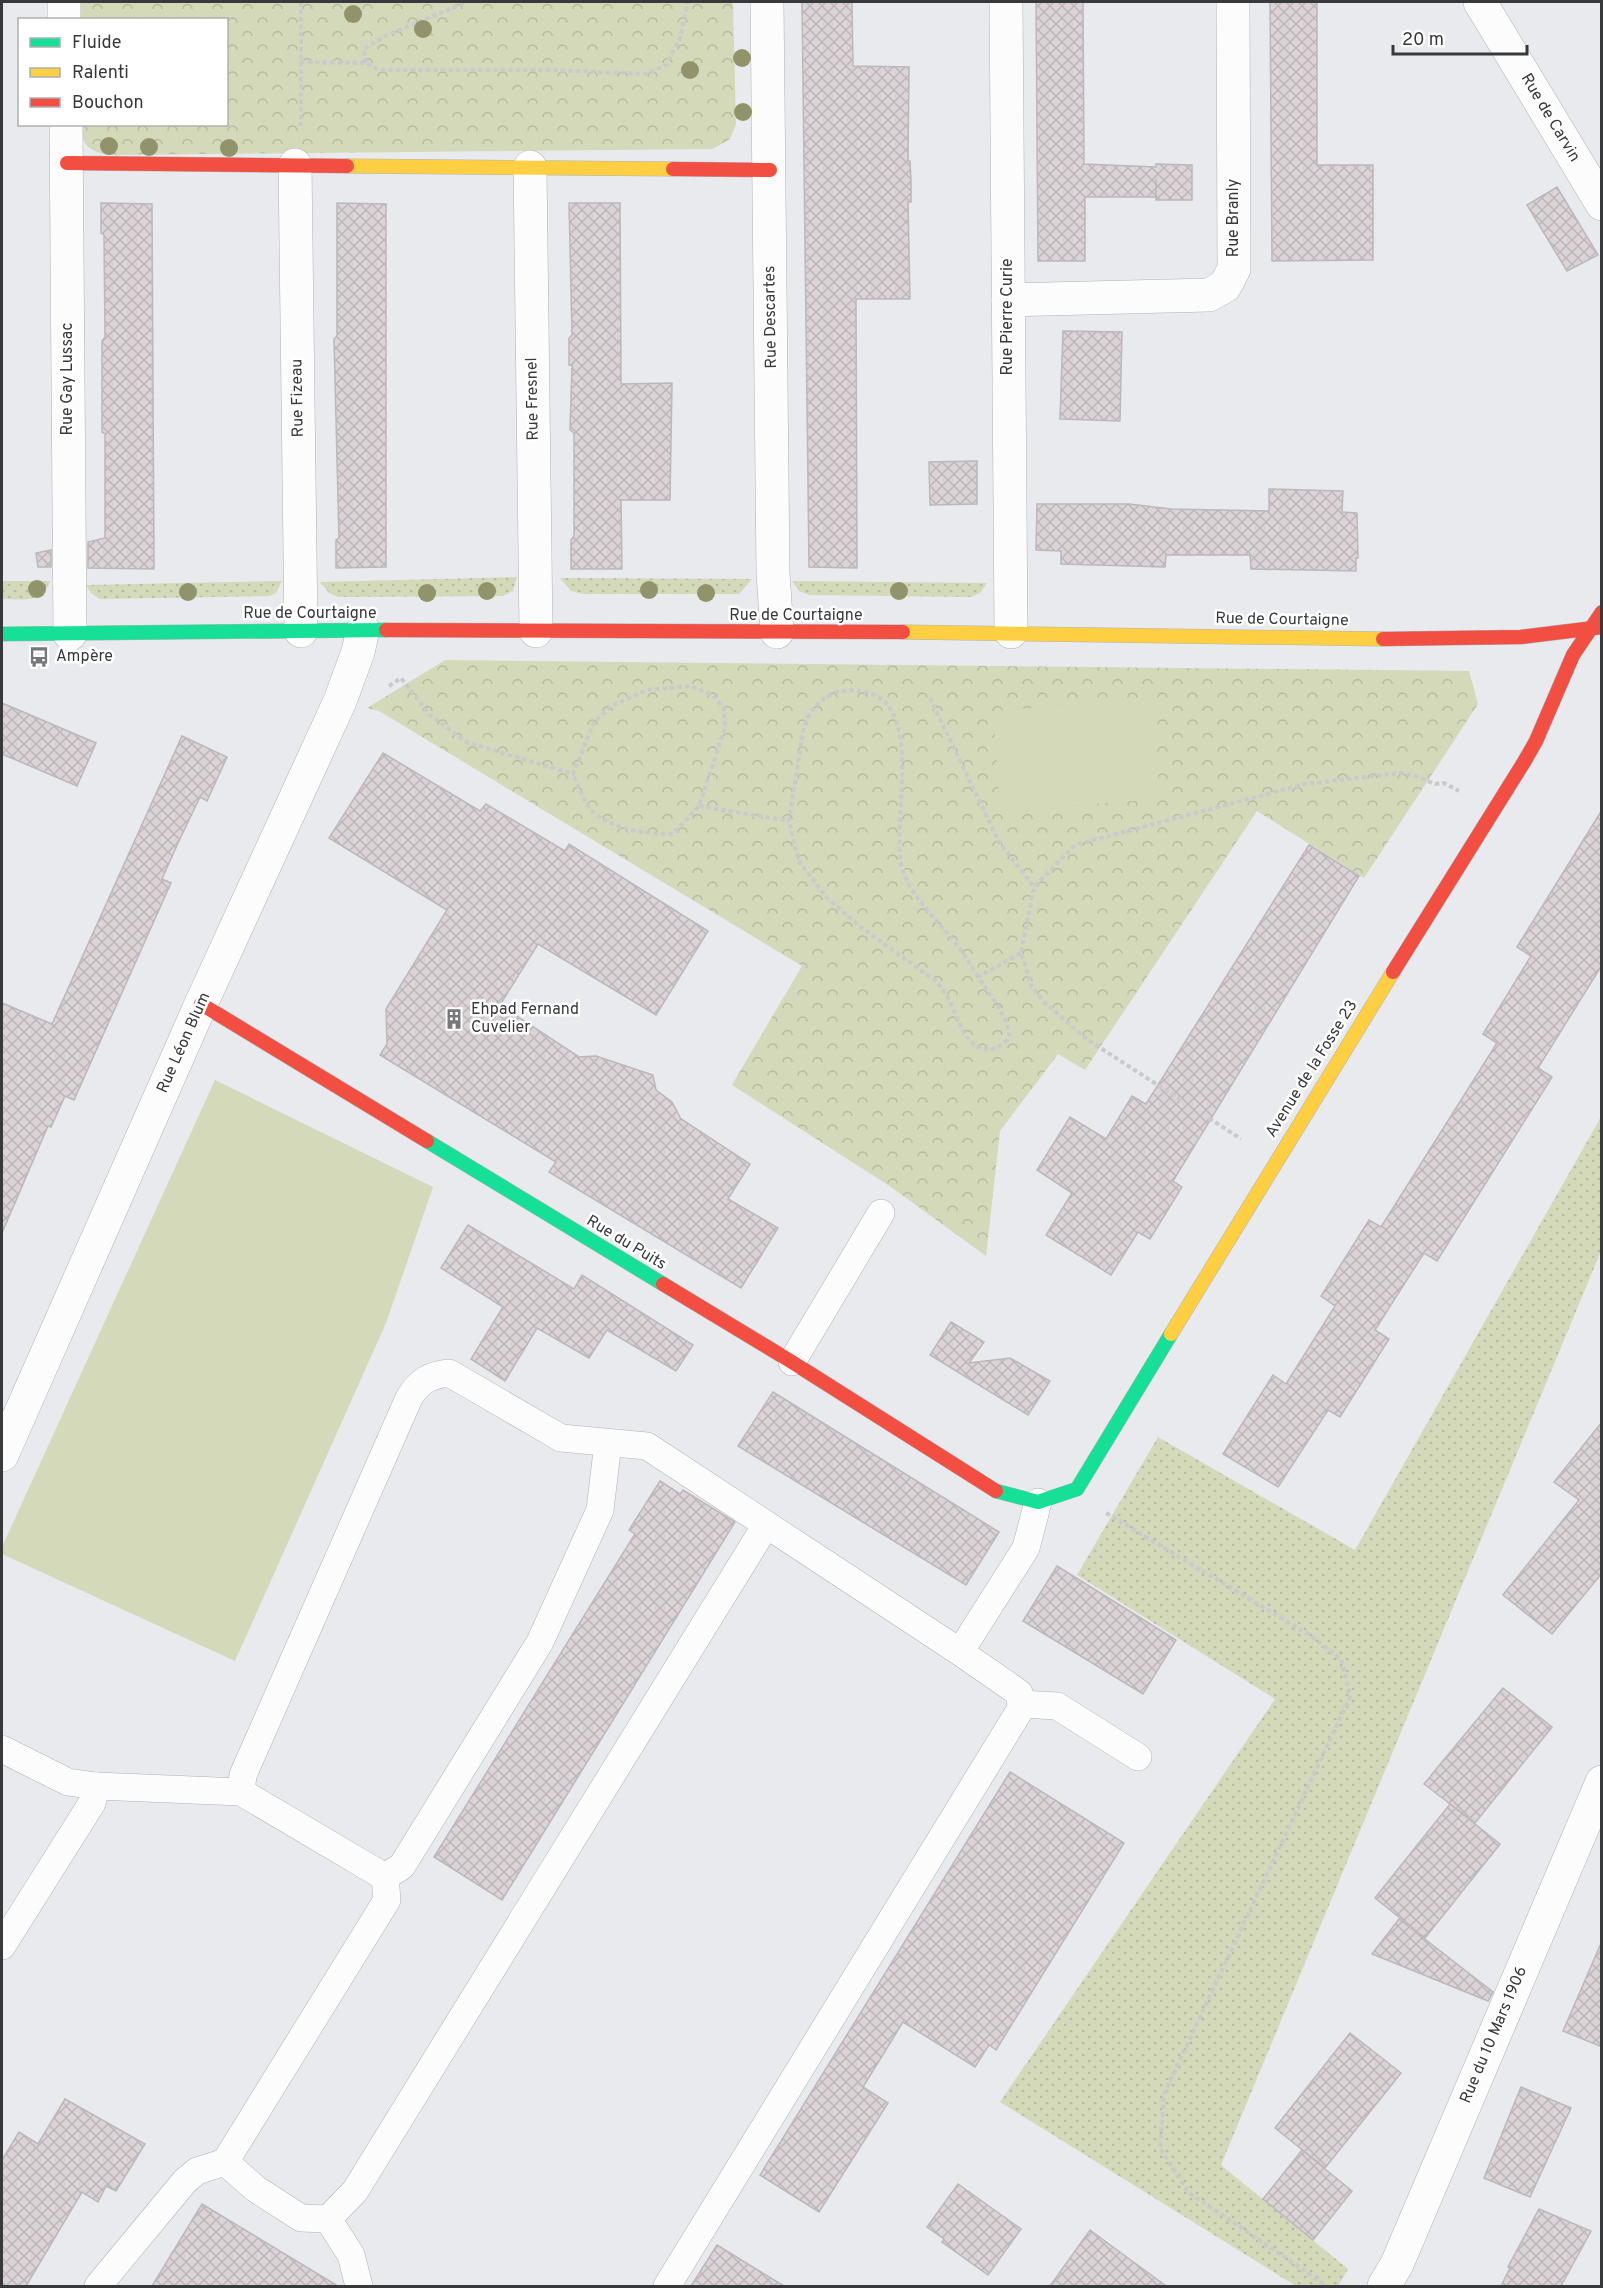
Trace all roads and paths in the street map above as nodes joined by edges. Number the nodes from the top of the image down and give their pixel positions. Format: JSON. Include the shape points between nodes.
{"nodes":[{"id":1,"x":64,"y":2,"type":"edge"},
{"id":2,"x":301,"y":2,"type":"edge"},
{"id":3,"x":467,"y":2,"type":"edge"},
{"id":4,"x":688,"y":2,"type":"edge"},
{"id":5,"x":767,"y":2,"type":"edge"},
{"id":6,"x":1006,"y":2,"type":"edge"},
{"id":7,"x":1233,"y":2,"type":"edge"},
{"id":8,"x":1480,"y":2,"type":"edge"},
{"id":9,"x":64,"y":18,"type":"edge"},
{"id":10,"x":300,"y":62,"type":"junction"},
{"id":11,"x":366,"y":63,"type":"junction"},
{"id":12,"x":66,"y":126,"type":"edge"},
{"id":13,"x":67,"y":163,"type":"junction"},
{"id":14,"x":295,"y":165,"type":"junction"},
{"id":15,"x":530,"y":167,"type":"junction"},
{"id":16,"x":770,"y":170,"type":"junction"},
{"id":17,"x":1602,"y":204,"type":"edge"},
{"id":18,"x":1008,"y":300,"type":"junction"},
{"id":19,"x":1602,"y":612,"type":"edge"},
{"id":20,"x":1596,"y":627,"type":"edge"},
{"id":21,"x":363,"y":630,"type":"junction"},
{"id":22,"x":301,"y":631,"type":"junction"},
{"id":23,"x":536,"y":631,"type":"junction"},
{"id":24,"x":777,"y":632,"type":"junction"},
{"id":25,"x":1011,"y":632,"type":"junction"},
{"id":26,"x":2,"y":634,"type":"edge"},
{"id":27,"x":70,"y":634,"type":"junction"},
{"id":28,"x":401,"y":678,"type":"dead end"},
{"id":29,"x":930,"y":698,"type":"dead end"},
{"id":30,"x":573,"y":774,"type":"junction"},
{"id":31,"x":699,"y":806,"type":"junction"},
{"id":32,"x":1494,"y":812,"type":"junction"},
{"id":33,"x":789,"y":821,"type":"junction"},
{"id":34,"x":1034,"y":887,"type":"junction"},
{"id":35,"x":1021,"y":952,"type":"junction"},
{"id":36,"x":978,"y":977,"type":"junction"},
{"id":37,"x":201,"y":1004,"type":"junction"},
{"id":38,"x":1181,"y":1100,"type":"dead end"},
{"id":39,"x":881,"y":1213,"type":"dead end"},
{"id":40,"x":792,"y":1362,"type":"junction"},
{"id":41,"x":608,"y":1443,"type":"junction"},
{"id":42,"x":2,"y":1455,"type":"edge"},
{"id":43,"x":1077,"y":1489,"type":"junction"},
{"id":44,"x":1038,"y":1502,"type":"junction"},
{"id":45,"x":766,"y":1525,"type":"junction"},
{"id":46,"x":960,"y":1652,"type":"junction"},
{"id":47,"x":1021,"y":1704,"type":"junction"},
{"id":48,"x":2,"y":1749,"type":"edge"},
{"id":49,"x":1138,"y":1757,"type":"dead end"},
{"id":50,"x":1602,"y":1782,"type":"edge"},
{"id":51,"x":96,"y":1786,"type":"junction"},
{"id":52,"x":242,"y":1792,"type":"junction"},
{"id":53,"x":385,"y":1876,"type":"junction"},
{"id":54,"x":2,"y":1946,"type":"edge"},
{"id":55,"x":225,"y":2162,"type":"junction"},
{"id":56,"x":328,"y":2219,"type":"junction"},
{"id":57,"x":98,"y":2286,"type":"edge"},
{"id":58,"x":359,"y":2286,"type":"edge"},
{"id":59,"x":667,"y":2286,"type":"edge"},
{"id":60,"x":1327,"y":2286,"type":"edge"},
{"id":61,"x":1384,"y":2286,"type":"edge"}],
"edges":[{"from":1,"to":9,"type":"street"},
{"from":2,"to":10,"type":"path"},
{"from":3,"to":11,"type":"path","via":[[387,34],[364,50]]},
{"from":4,"to":11,"type":"path","via":[[680,39],[666,65],[647,74],[379,70]]},
{"from":5,"to":16,"type":"street","name":"Rue Descartes"},
{"from":6,"to":18,"type":"street","name":"Rue Pierre Curie"},
{"from":7,"to":18,"type":"street","name":"Rue Branly","via":[[1234,269],[1225,286],[1209,296]]},
{"from":8,"to":17,"type":"street","name":"Rue de Carvin"},
{"from":10,"to":11,"type":"path"},
{"from":10,"to":14,"type":"path","via":[[302,147]]},
{"from":12,"to":13,"type":"street","name":"Rue Gay Lussac"},
{"from":13,"to":14,"type":"street"},
{"from":13,"to":27,"type":"street","name":"Rue Gay Lussac"},
{"from":14,"to":15,"type":"street"},
{"from":14,"to":22,"type":"street","name":"Rue Fizeau"},
{"from":15,"to":16,"type":"street"},
{"from":15,"to":23,"type":"street","name":"Rue Fresnel"},
{"from":16,"to":24,"type":"street","name":"Rue Descartes","via":[[773,573]]},
{"from":18,"to":25,"type":"street","name":"Rue Pierre Curie"},
{"from":19,"to":20,"type":"street"},
{"from":20,"to":25,"type":"street","name":"Rue de Courtaigne","via":[[1521,637],[1407,639]]},
{"from":20,"to":32,"type":"street","name":"Avenue de la Fosse 23","via":[[1573,656],[1536,741]]},
{"from":21,"to":22,"type":"street","name":"Rue de Courtaigne"},
{"from":21,"to":23,"type":"street","name":"Rue de Courtaigne"},
{"from":21,"to":37,"type":"street","name":"Rue Léon Blum","via":[[340,701]]},
{"from":22,"to":27,"type":"street","name":"Rue de Courtaigne"},
{"from":23,"to":24,"type":"street","name":"Rue de Courtaigne"},
{"from":24,"to":25,"type":"street","name":"Rue de Courtaigne"},
{"from":26,"to":27,"type":"street","name":"Rue de Courtaigne"},
{"from":28,"to":30,"type":"path","via":[[430,715],[466,742]]},
{"from":29,"to":34,"type":"path","via":[[999,842]]},
{"from":30,"to":31,"type":"path","via":[[592,811],[610,823],[654,834],[673,834]]},
{"from":30,"to":31,"type":"path","via":[[594,722],[611,706],[647,690],[690,686],[713,695],[724,708],[725,728]]},
{"from":31,"to":33,"type":"path"},
{"from":32,"to":34,"type":"path","via":[[1444,783],[1400,773],[1305,784],[1075,845]]},
{"from":32,"to":43,"type":"street","name":"Avenue de la Fosse 23","via":[[1275,1161]]},
{"from":33,"to":36,"type":"path","via":[[798,860],[826,897],[858,926],[937,982],[965,1035],[976,1047],[990,1050],[1005,1043],[1009,1036],[1006,1021]]},
{"from":33,"to":36,"type":"path","via":[[807,718],[823,699],[835,692],[877,694],[892,710],[903,746],[902,868],[922,904]]},
{"from":34,"to":35,"type":"path"},
{"from":35,"to":36,"type":"path"},
{"from":35,"to":38,"type":"path","via":[[1032,987],[1044,1002],[1088,1040]]},
{"from":37,"to":40,"type":"street","name":"Rue du Puits"},
{"from":37,"to":42,"type":"street","name":"Rue Léon Blum"},
{"from":39,"to":40,"type":"lane"},
{"from":40,"to":44,"type":"street","name":"Rue du Puits","via":[[1000,1493]]},
{"from":41,"to":45,"type":"lane","via":[[646,1446]]},
{"from":41,"to":52,"type":"lane","via":[[561,1438],[449,1373],[433,1375],[416,1386],[243,1775]]},
{"from":41,"to":53,"type":"lane","via":[[600,1510],[540,1642],[402,1866]]},
{"from":43,"to":44,"type":"street"},
{"from":43,"to":60,"type":"path","via":[[1111,1517],[1308,1634],[1341,1659],[1350,1697],[1164,2094],[1160,2148],[1188,2192]]},
{"from":44,"to":46,"type":"lane","via":[[1026,1548]]},
{"from":45,"to":46,"type":"lane"},
{"from":45,"to":56,"type":"lane","via":[[355,2191]]},
{"from":46,"to":47,"type":"lane","via":[[1019,1693]]},
{"from":47,"to":49,"type":"lane","via":[[1057,1706]]},
{"from":47,"to":59,"type":"lane"},
{"from":48,"to":51,"type":"lane","via":[[68,1782]]},
{"from":50,"to":61,"type":"street","name":"Rue du 10 Mars 1906","via":[[1397,2264]]},
{"from":51,"to":52,"type":"lane"},
{"from":51,"to":54,"type":"lane","via":[[92,1803]]},
{"from":52,"to":53,"type":"lane"},
{"from":53,"to":55,"type":"lane","via":[[387,1900]]},
{"from":55,"to":56,"type":"lane","via":[[256,2189],[302,2218]]},
{"from":55,"to":57,"type":"lane","via":[[197,2171],[185,2181]]},
{"from":56,"to":58,"type":"lane","via":[[351,2255]]}]}
